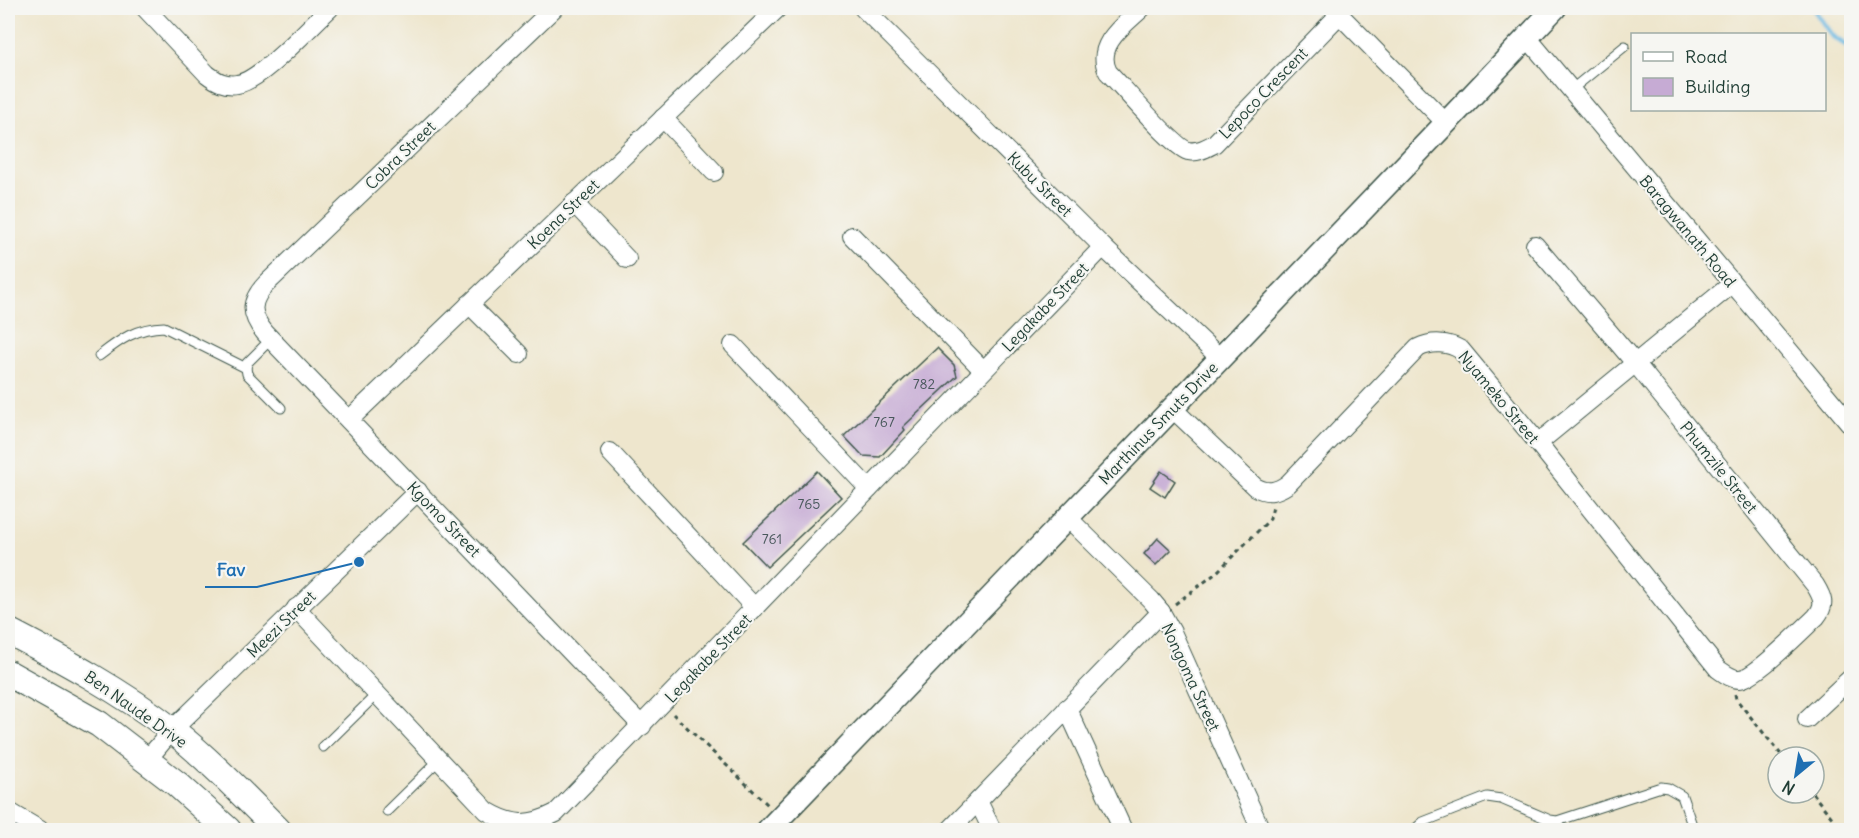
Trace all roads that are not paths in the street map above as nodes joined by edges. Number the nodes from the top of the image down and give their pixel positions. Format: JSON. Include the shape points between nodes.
{"nodes":[{"id":1,"x":145,"y":8,"type":"edge"},
{"id":2,"x":330,"y":8,"type":"edge"},
{"id":3,"x":554,"y":8,"type":"edge"},
{"id":4,"x":778,"y":8,"type":"edge"},
{"id":5,"x":864,"y":8,"type":"edge"},
{"id":6,"x":1142,"y":8,"type":"edge"},
{"id":7,"x":1548,"y":10,"type":"edge"},
{"id":8,"x":1336,"y":11,"type":"edge"},
{"id":9,"x":1526,"y":36,"type":"junction"},
{"id":10,"x":1625,"y":46,"type":"dead end"},
{"id":11,"x":1571,"y":90,"type":"junction"},
{"id":12,"x":663,"y":118,"type":"junction"},
{"id":13,"x":1446,"y":123,"type":"junction"},
{"id":14,"x":714,"y":172,"type":"dead end"},
{"id":15,"x":574,"y":203,"type":"junction"},
{"id":16,"x":852,"y":237,"type":"dead end"},
{"id":17,"x":1535,"y":245,"type":"dead end"},
{"id":18,"x":1103,"y":247,"type":"junction"},
{"id":19,"x":627,"y":259,"type":"dead end"},
{"id":20,"x":1732,"y":284,"type":"junction"},
{"id":21,"x":470,"y":304,"type":"junction"},
{"id":22,"x":253,"y":307,"type":"joint"},
{"id":23,"x":271,"y":339,"type":"junction"},
{"id":24,"x":733,"y":345,"type":"dead end"},
{"id":25,"x":519,"y":354,"type":"dead end"},
{"id":26,"x":99,"y":356,"type":"dead end"},
{"id":27,"x":1220,"y":358,"type":"junction"},
{"id":28,"x":1636,"y":364,"type":"junction"},
{"id":29,"x":246,"y":368,"type":"junction"},
{"id":30,"x":984,"y":370,"type":"junction"},
{"id":31,"x":281,"y":408,"type":"dead end"},
{"id":32,"x":1172,"y":408,"type":"junction"},
{"id":33,"x":349,"y":420,"type":"junction"},
{"id":34,"x":1851,"y":426,"type":"edge"},
{"id":35,"x":1538,"y":443,"type":"junction"},
{"id":36,"x":610,"y":452,"type":"dead end"},
{"id":37,"x":869,"y":489,"type":"junction"},
{"id":38,"x":418,"y":491,"type":"junction"},
{"id":39,"x":1068,"y":518,"type":"junction"},
{"id":40,"x":296,"y":608,"type":"junction"},
{"id":41,"x":755,"y":608,"type":"junction"},
{"id":42,"x":1161,"y":613,"type":"junction"},
{"id":43,"x":8,"y":631,"type":"edge"},
{"id":44,"x":8,"y":673,"type":"edge"},
{"id":45,"x":1851,"y":677,"type":"edge"},
{"id":46,"x":1735,"y":678,"type":"joint"},
{"id":47,"x":377,"y":694,"type":"junction"},
{"id":48,"x":1067,"y":708,"type":"junction"},
{"id":49,"x":1807,"y":718,"type":"dead end"},
{"id":50,"x":642,"y":726,"type":"junction"},
{"id":51,"x":172,"y":730,"type":"junction"},
{"id":52,"x":323,"y":747,"type":"dead end"},
{"id":53,"x":147,"y":760,"type":"junction"},
{"id":54,"x":439,"y":760,"type":"junction"},
{"id":55,"x":978,"y":801,"type":"junction"},
{"id":56,"x":8,"y":811,"type":"edge"},
{"id":57,"x":387,"y":811,"type":"dead end"},
{"id":58,"x":774,"y":824,"type":"edge"},
{"id":59,"x":1693,"y":828,"type":"dead end"},
{"id":60,"x":40,"y":831,"type":"edge"},
{"id":61,"x":228,"y":831,"type":"edge"},
{"id":62,"x":278,"y":831,"type":"edge"},
{"id":63,"x":950,"y":831,"type":"edge"},
{"id":64,"x":992,"y":831,"type":"edge"},
{"id":65,"x":1123,"y":831,"type":"edge"},
{"id":66,"x":1261,"y":831,"type":"edge"},
{"id":67,"x":1414,"y":831,"type":"edge"}],
"edges":[{"from":1,"to":2,"type":"street","via":[[207,74],[230,85],[262,72]]},
{"from":3,"to":22,"type":"street","name":"Cobra Street","via":[[266,284],[255,297]]},
{"from":4,"to":12,"type":"street","name":"Koena Street"},
{"from":5,"to":18,"type":"street","name":"Kubu Street"},
{"from":6,"to":8,"type":"street","name":"Lepoco Crescent","via":[[1107,44],[1104,56],[1108,72],[1175,143],[1197,152],[1214,144]]},
{"from":7,"to":9,"type":"street","name":"Marthinus Smuts Drive"},
{"from":8,"to":13,"type":"street"},
{"from":9,"to":11,"type":"street","name":"Baragwanath Road"},
{"from":9,"to":13,"type":"street","name":"Marthinus Smuts Drive"},
{"from":10,"to":11,"type":"lane"},
{"from":11,"to":20,"type":"street","name":"Baragwanath Road"},
{"from":12,"to":14,"type":"street"},
{"from":12,"to":15,"type":"street","name":"Koena Street"},
{"from":13,"to":27,"type":"street","name":"Marthinus Smuts Drive"},
{"from":15,"to":19,"type":"street"},
{"from":15,"to":21,"type":"street","name":"Koena Street"},
{"from":16,"to":30,"type":"street"},
{"from":17,"to":28,"type":"street","name":"Phumzile Street"},
{"from":18,"to":27,"type":"street","name":"Kubu Street"},
{"from":18,"to":30,"type":"street","name":"Legakabe Street"},
{"from":20,"to":28,"type":"street"},
{"from":20,"to":34,"type":"street","name":"Baragwanath Road"},
{"from":21,"to":25,"type":"street"},
{"from":21,"to":33,"type":"street","name":"Koena Street"},
{"from":22,"to":23,"type":"street","name":"Kgomo Street","via":[[256,320]]},
{"from":23,"to":29,"type":"lane"},
{"from":23,"to":33,"type":"street","name":"Kgomo Street"},
{"from":24,"to":37,"type":"street"},
{"from":26,"to":29,"type":"lane","via":[[123,337],[164,327]]},
{"from":27,"to":32,"type":"street","name":"Marthinus Smuts Drive"},
{"from":28,"to":35,"type":"street"},
{"from":28,"to":46,"type":"street","name":"Phumzile Street","via":[[1815,585],[1823,600],[1815,617],[1755,673]]},
{"from":29,"to":31,"type":"lane","via":[[247,374]]},
{"from":30,"to":37,"type":"street","name":"Legakabe Street"},
{"from":32,"to":35,"type":"street","name":"Nyameko Street","via":[[1255,487],[1278,490],[1418,348],[1446,344],[1461,350]]},
{"from":32,"to":39,"type":"street","name":"Marthinus Smuts Drive"},
{"from":33,"to":38,"type":"street","name":"Kgomo Street"},
{"from":35,"to":46,"type":"street","name":"Nyameko Street","via":[[1718,669]]},
{"from":36,"to":41,"type":"street"},
{"from":37,"to":41,"type":"street","name":"Legakabe Street"},
{"from":38,"to":40,"type":"street","name":"Meezi Street"},
{"from":38,"to":50,"type":"street","name":"Kgomo Street"},
{"from":39,"to":42,"type":"street","name":"Nongoma Street"},
{"from":39,"to":58,"type":"street","name":"Marthinus Smuts Drive"},
{"from":40,"to":47,"type":"street","name":"Legakabe Street"},
{"from":40,"to":51,"type":"street","name":"Meezi Street"},
{"from":41,"to":50,"type":"street","name":"Legakabe Street"},
{"from":42,"to":48,"type":"street"},
{"from":42,"to":66,"type":"street","name":"Nongoma Street"},
{"from":43,"to":51,"type":"main road","name":"Ben Naude Drive","via":[[65,661]]},
{"from":44,"to":53,"type":"main road","name":"Ben Naude Drive","via":[[99,724]]},
{"from":45,"to":49,"type":"street"},
{"from":47,"to":52,"type":"lane"},
{"from":47,"to":54,"type":"street","name":"Legakabe Street"},
{"from":48,"to":55,"type":"street"},
{"from":48,"to":65,"type":"street"},
{"from":50,"to":54,"type":"street","name":"Legakabe Street","via":[[556,813],[542,821],[513,823],[500,819],[487,811]]},
{"from":51,"to":53,"type":"street","name":"Meezi Street"},
{"from":51,"to":62,"type":"main road","name":"Ben Naude Drive"},
{"from":53,"to":61,"type":"main road","name":"Ben Naude Drive"},
{"from":54,"to":57,"type":"lane"},
{"from":55,"to":63,"type":"street"},
{"from":55,"to":64,"type":"street"},
{"from":56,"to":60,"type":"street"},
{"from":59,"to":67,"type":"lane","via":[[1682,796],[1661,787],[1557,821],[1487,796],[1423,822]]}]}
